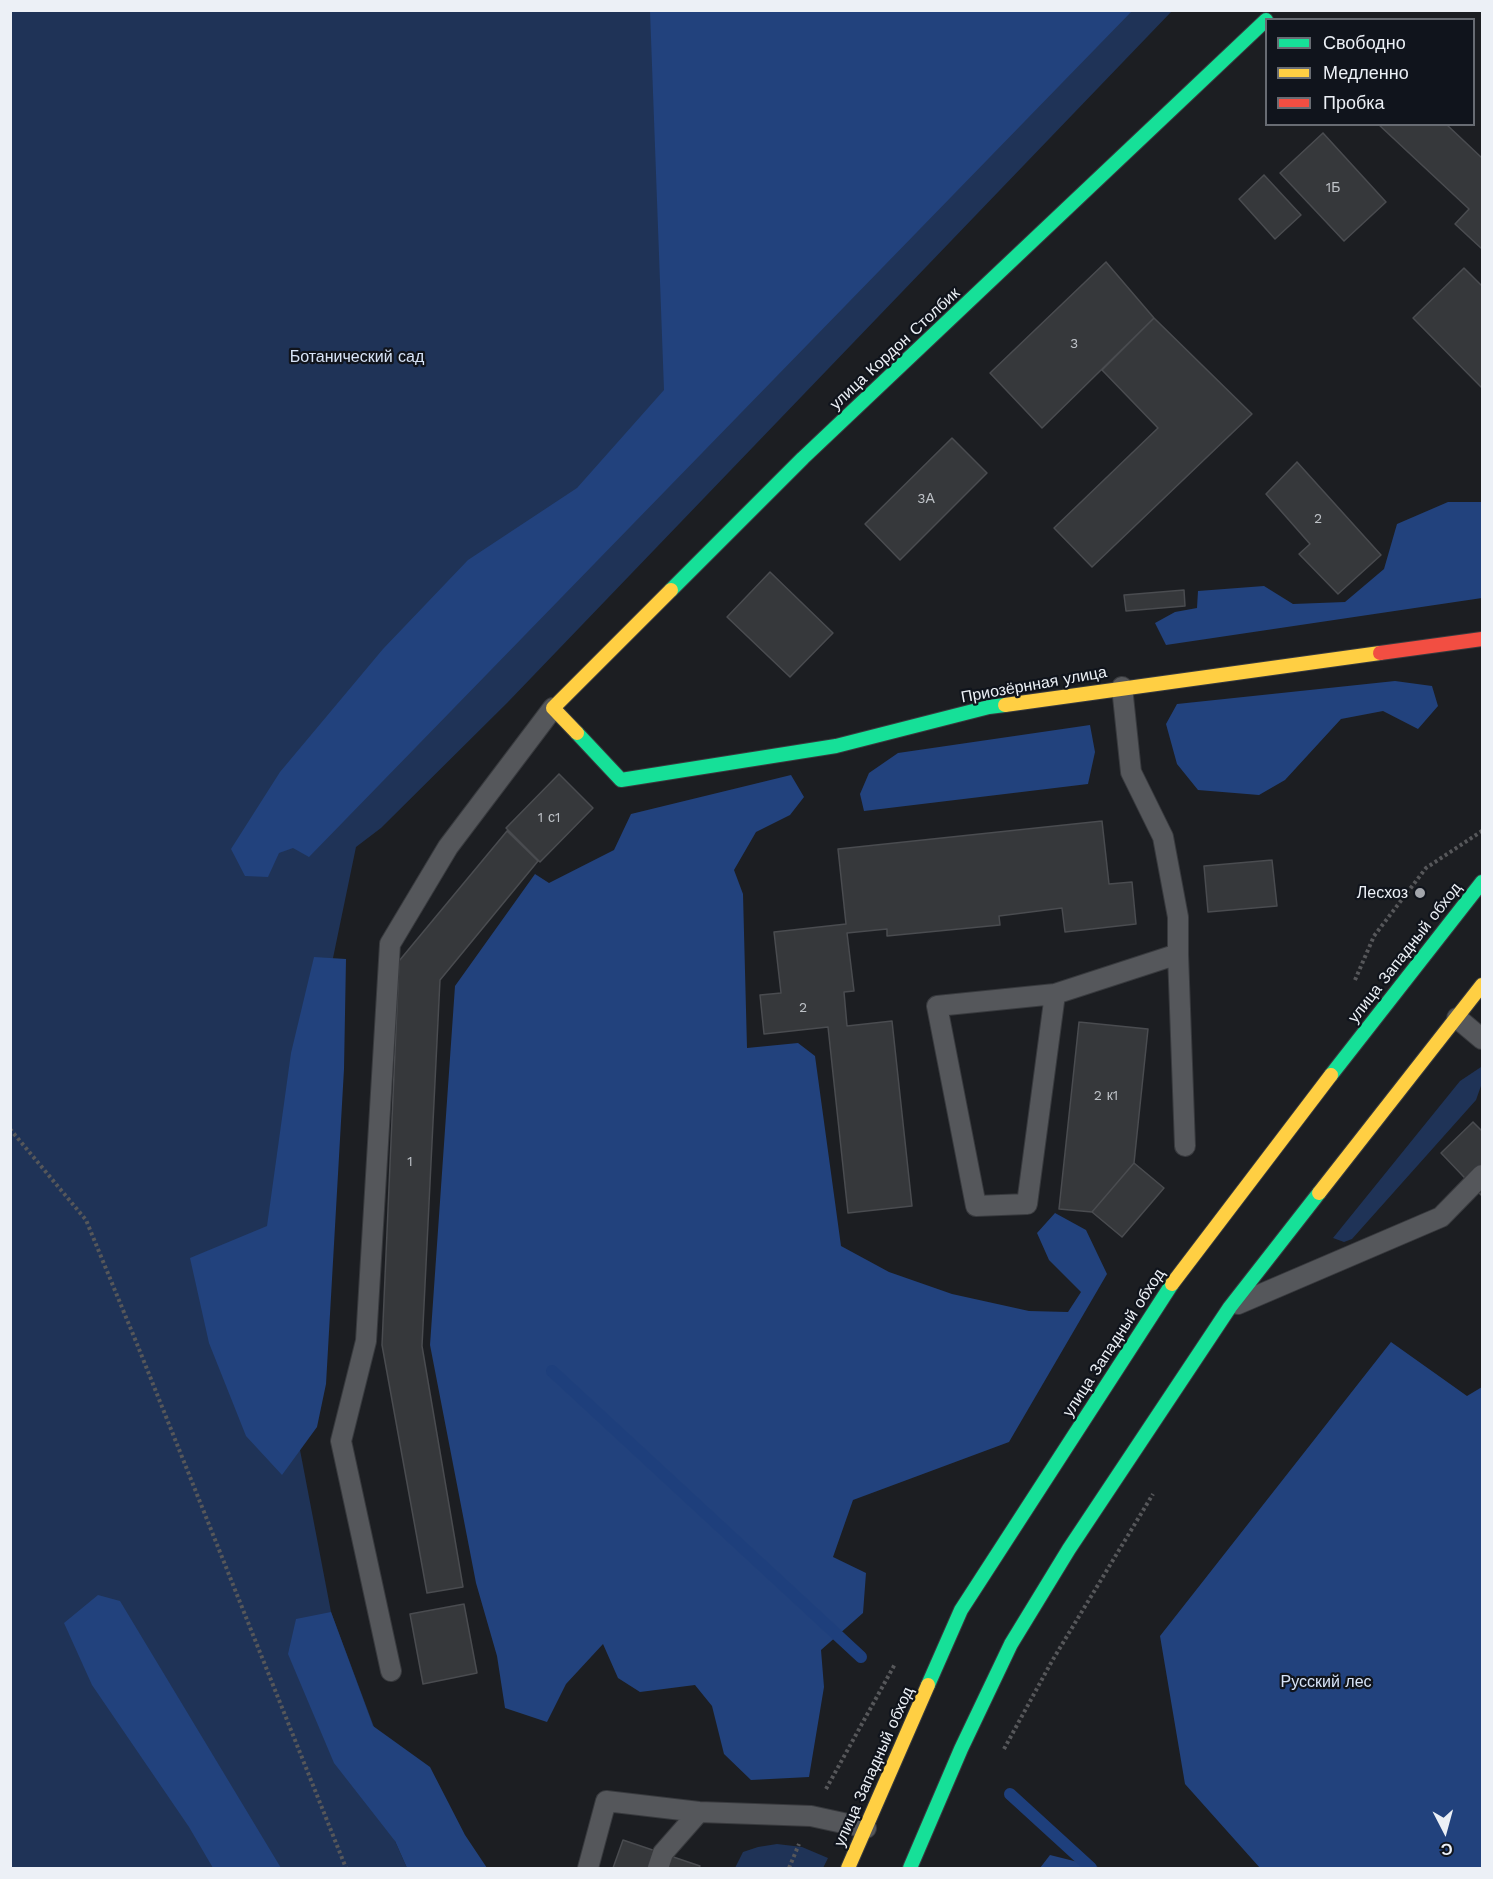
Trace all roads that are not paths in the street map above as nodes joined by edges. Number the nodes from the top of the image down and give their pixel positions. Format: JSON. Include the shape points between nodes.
{"nodes":[{"id":1,"x":1265,"y":21,"type":"edge"},
{"id":2,"x":1482,"y":639,"type":"edge"},
{"id":3,"x":1122,"y":687,"type":"junction"},
{"id":4,"x":553,"y":708,"type":"junction"},
{"id":5,"x":1482,"y":882,"type":"edge"},
{"id":6,"x":1178,"y":954,"type":"junction"},
{"id":7,"x":1482,"y":986,"type":"edge"},
{"id":8,"x":1055,"y":994,"type":"junction"},
{"id":9,"x":1457,"y":1018,"type":"junction"},
{"id":10,"x":1482,"y":1039,"type":"edge"},
{"id":11,"x":1185,"y":1146,"type":"dead end"},
{"id":12,"x":1482,"y":1175,"type":"edge"},
{"id":13,"x":1230,"y":1307,"type":"junction"},
{"id":14,"x":391,"y":1671,"type":"dead end"},
{"id":15,"x":699,"y":1812,"type":"junction"},
{"id":16,"x":866,"y":1828,"type":"junction"},
{"id":17,"x":588,"y":1869,"type":"edge"},
{"id":18,"x":658,"y":1869,"type":"edge"},
{"id":19,"x":848,"y":1869,"type":"edge"},
{"id":20,"x":910,"y":1869,"type":"edge"}],
"edges":[{"from":1,"to":4,"type":"main road","name":"улица Кордон Столбик","via":[[803,458]]},
{"from":2,"to":3,"type":"main road","name":"Приозёрнная улица"},
{"from":3,"to":4,"type":"main road","name":"Приозёрнная улица","via":[[989,707],[836,746],[621,780]]},
{"from":3,"to":6,"type":"lane","via":[[1131,772],[1163,837],[1178,917]]},
{"from":4,"to":14,"type":"lane","via":[[448,847],[390,944],[366,1341],[341,1441]]},
{"from":5,"to":16,"type":"main road","name":"улица Западный обход","via":[[1180,1271],[961,1610]]},
{"from":6,"to":8,"type":"lane"},
{"from":6,"to":11,"type":"lane"},
{"from":7,"to":9,"type":"main road"},
{"from":8,"to":8,"type":"lane","via":[[937,1006],[976,1206],[1028,1204]]},
{"from":9,"to":10,"type":"lane"},
{"from":9,"to":13,"type":"main road"},
{"from":12,"to":13,"type":"lane","via":[[1441,1217]]},
{"from":13,"to":20,"type":"main road","via":[[1069,1549],[1011,1644]]},
{"from":15,"to":16,"type":"lane","via":[[811,1816]]},
{"from":15,"to":17,"type":"lane","via":[[606,1802]]},
{"from":15,"to":18,"type":"lane","via":[[663,1853]]},
{"from":16,"to":19,"type":"main road","name":"улица Западный обход"}]}
